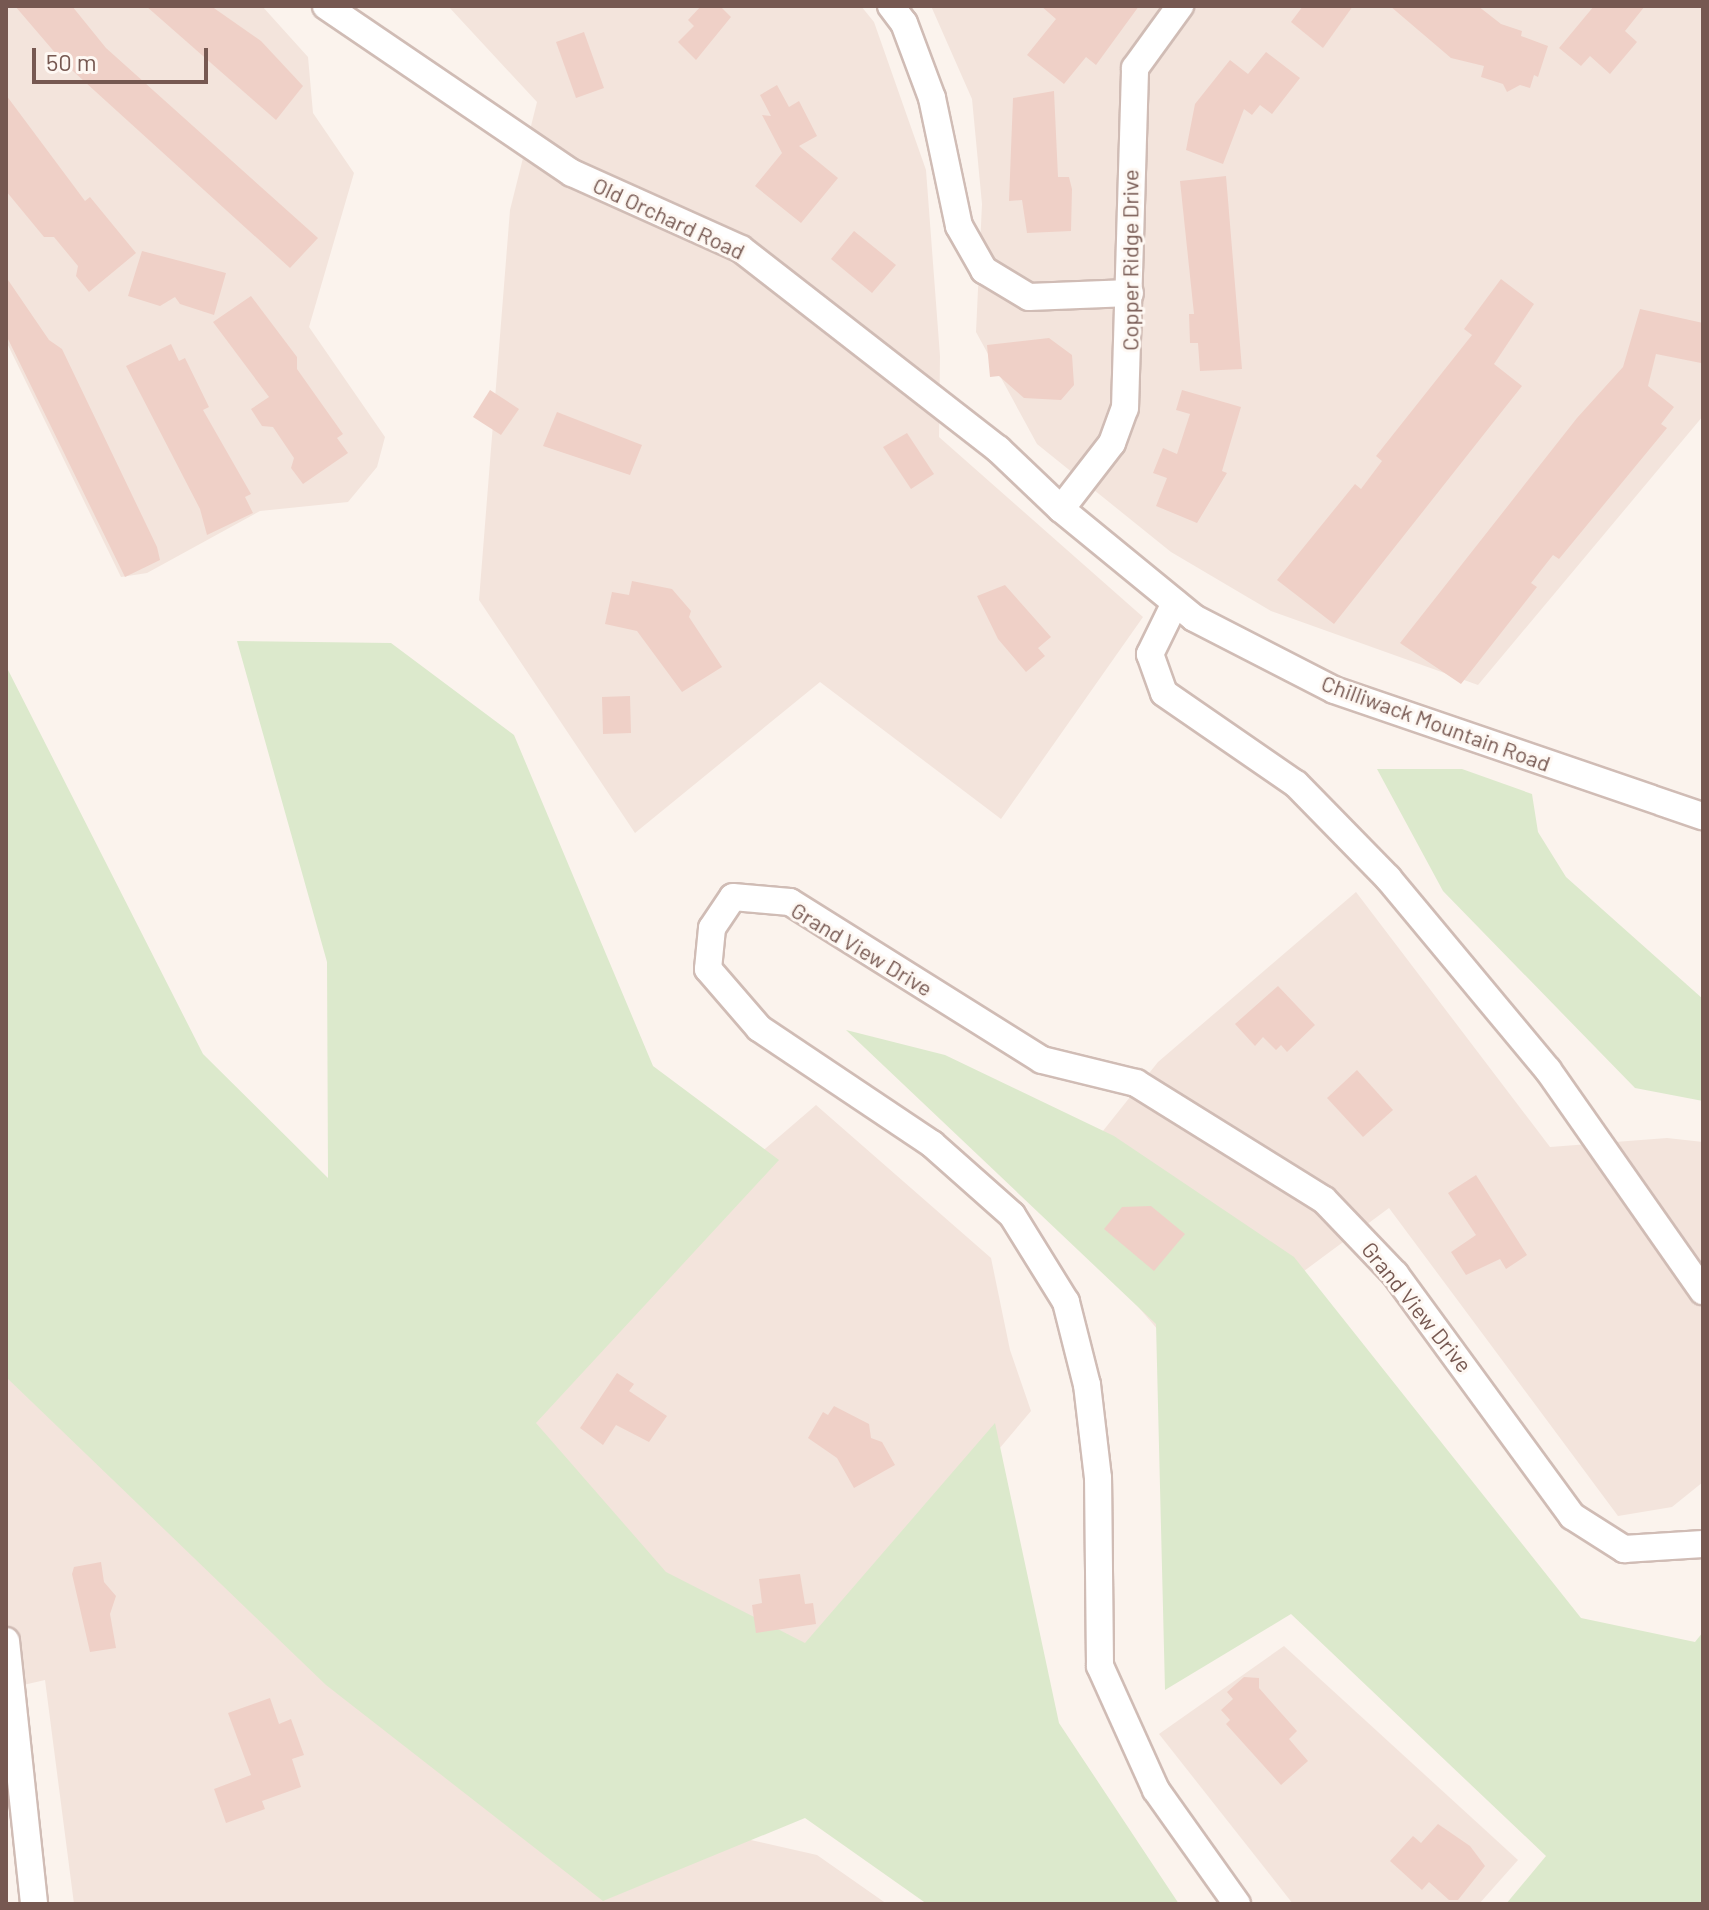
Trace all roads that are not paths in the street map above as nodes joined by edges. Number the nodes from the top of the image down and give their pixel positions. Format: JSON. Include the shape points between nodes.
{"nodes":[{"id":1,"x":326,"y":6,"type":"edge"},
{"id":2,"x":891,"y":6,"type":"edge"},
{"id":3,"x":1180,"y":6,"type":"edge"},
{"id":4,"x":1130,"y":293,"type":"junction"},
{"id":5,"x":998,"y":449,"type":"joint"},
{"id":6,"x":1061,"y":509,"type":"junction"},
{"id":7,"x":1175,"y":603,"type":"junction"},
{"id":8,"x":1703,"y":816,"type":"edge"},
{"id":9,"x":1703,"y":1291,"type":"edge"},
{"id":10,"x":1703,"y":1544,"type":"edge"},
{"id":11,"x":6,"y":1641,"type":"edge"},
{"id":12,"x":34,"y":1904,"type":"edge"},
{"id":13,"x":1237,"y":1904,"type":"edge"}],
"edges":[{"from":1,"to":5,"type":"street","name":"Old Orchard Road","via":[[572,173],[741,249]]},
{"from":2,"to":4,"type":"street","via":[[904,23],[932,98],[959,226],[984,270],[1029,297]]},
{"from":3,"to":4,"type":"street","name":"Copper Ridge Drive","via":[[1135,68]]},
{"from":4,"to":6,"type":"street","name":"Copper Ridge Drive","via":[[1125,408],[1112,443]]},
{"from":5,"to":6,"type":"street","name":"Chilliwack Mountain Road"},
{"from":6,"to":7,"type":"street","name":"Chilliwack Mountain Road"},
{"from":7,"to":8,"type":"street","name":"Chilliwack Mountain Road","via":[[1334,690]]},
{"from":7,"to":9,"type":"street","via":[[1150,654],[1164,693],[1296,784],[1388,878],[1548,1070]]},
{"from":10,"to":13,"type":"street","name":"Grand View Drive","via":[[1624,1549],[1572,1516],[1395,1274],[1324,1200],[1136,1083],[1042,1060],[790,902],[733,897],[712,928],[708,969],[759,1028],[932,1144],[1012,1215],[1066,1302],[1087,1385],[1098,1478],[1100,1666],[1156,1790]]},
{"from":11,"to":12,"type":"street"}]}
